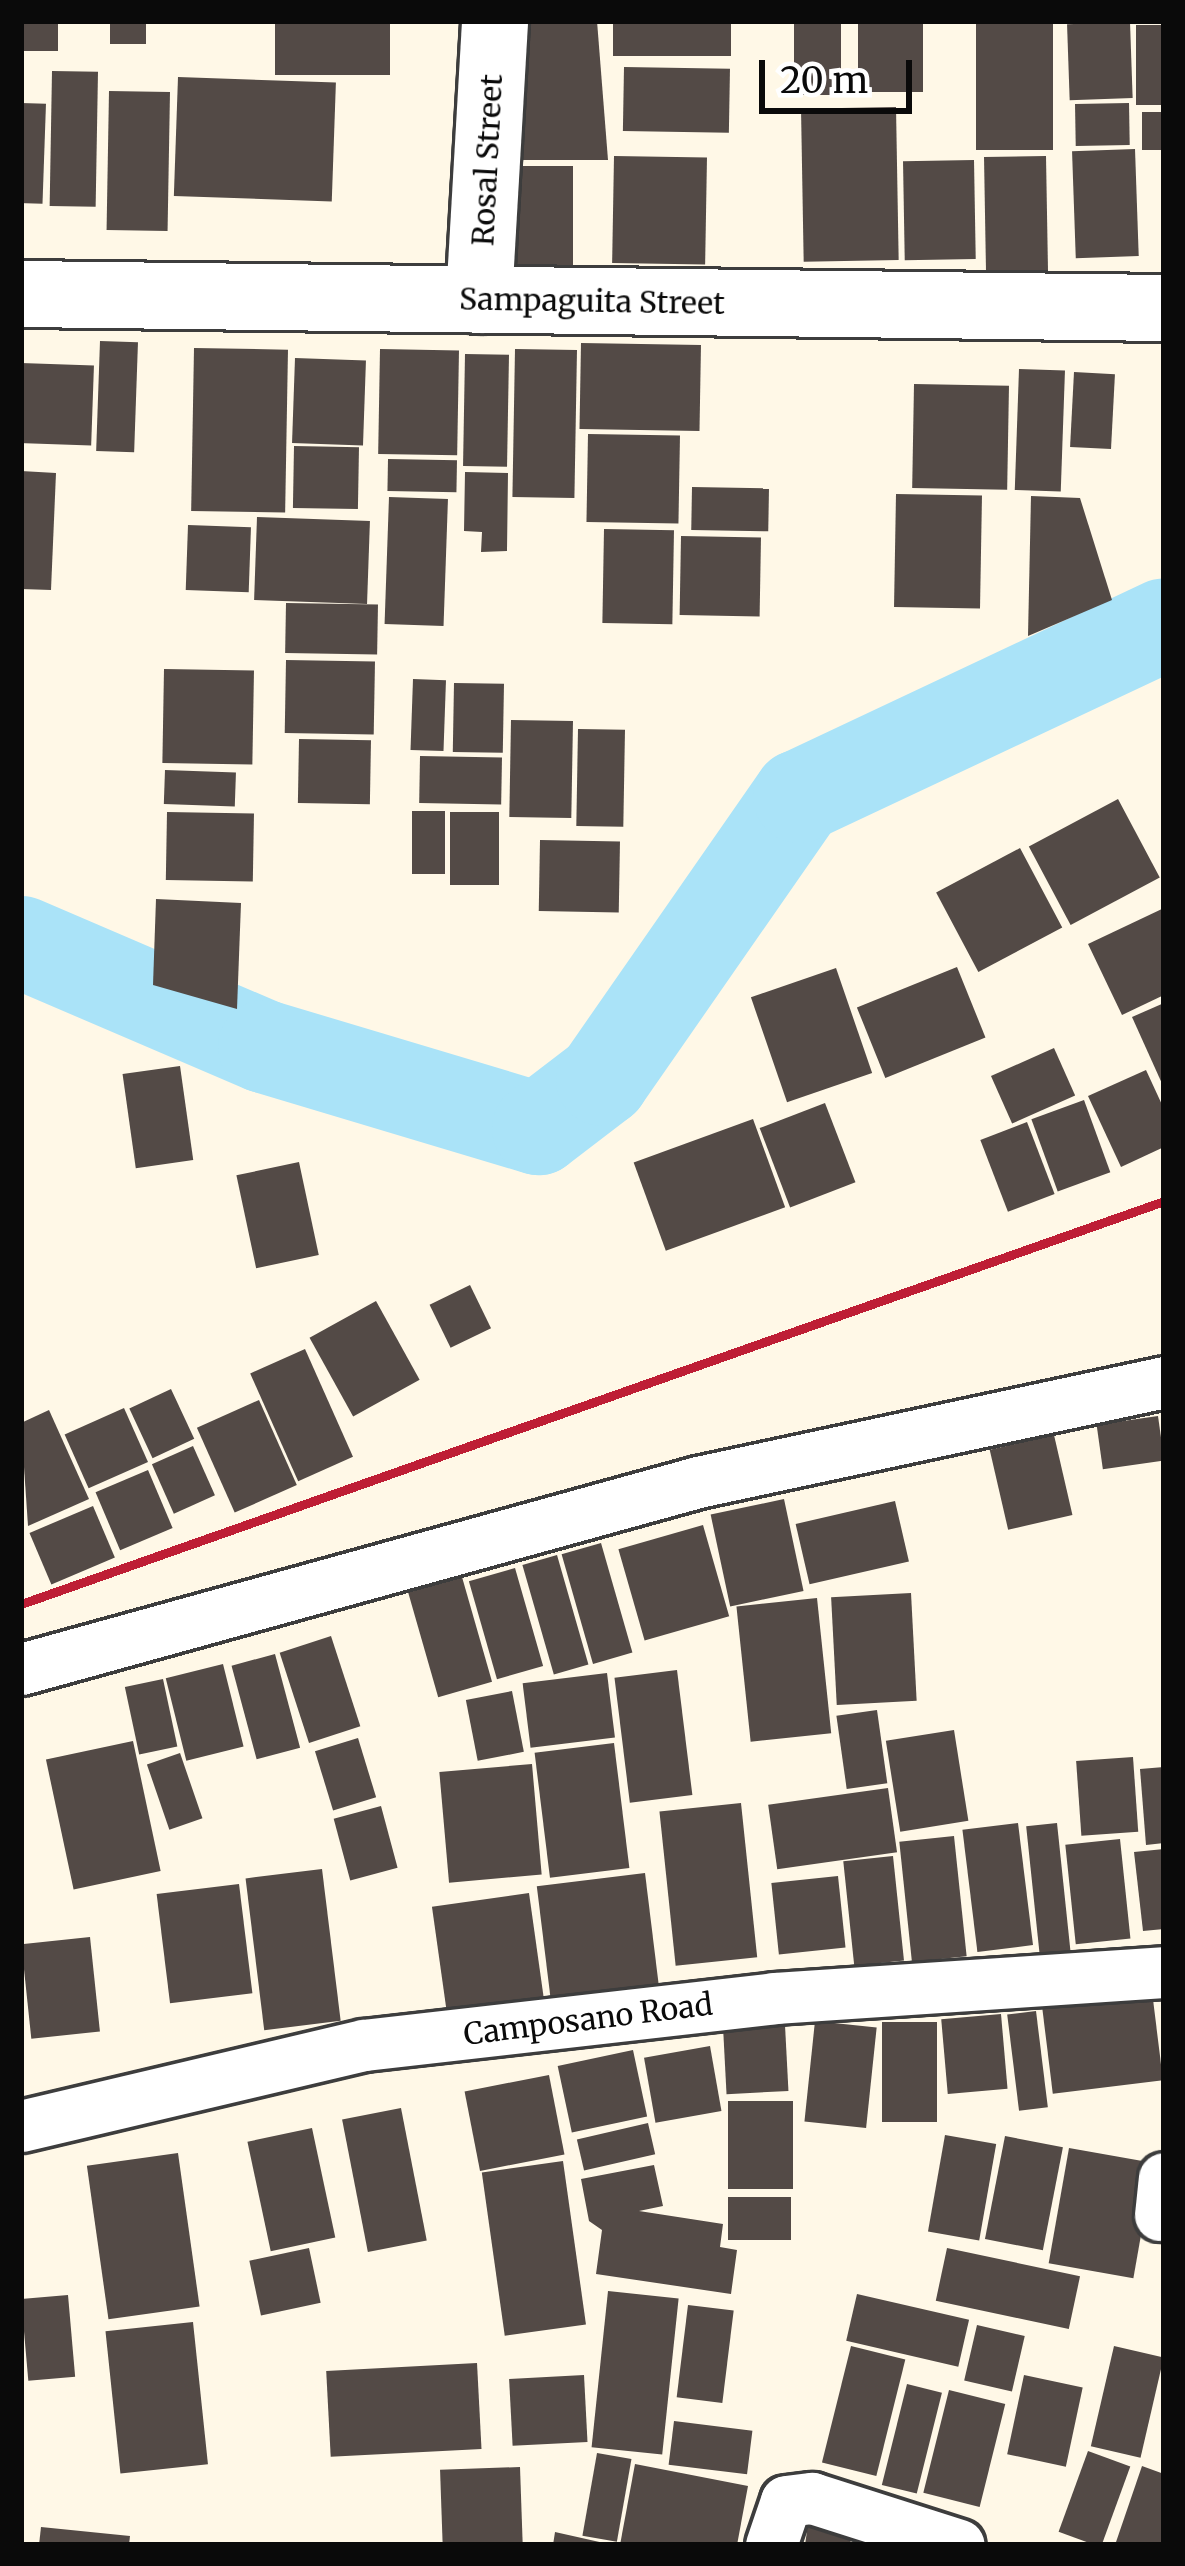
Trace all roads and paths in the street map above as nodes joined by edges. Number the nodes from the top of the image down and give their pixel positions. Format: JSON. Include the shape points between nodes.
{"nodes":[{"id":1,"x":495,"y":21,"type":"edge"},
{"id":2,"x":21,"y":294,"type":"edge"},
{"id":3,"x":479,"y":300,"type":"junction"},
{"id":4,"x":1164,"y":308,"type":"edge"},
{"id":5,"x":1164,"y":1382,"type":"edge"},
{"id":6,"x":21,"y":1669,"type":"edge"},
{"id":7,"x":1164,"y":1972,"type":"edge"},
{"id":8,"x":21,"y":2126,"type":"edge"},
{"id":9,"x":771,"y":2545,"type":"edge"},
{"id":10,"x":958,"y":2545,"type":"edge"}],
"edges":[{"from":1,"to":3,"type":"street","name":"Rosal Street"},
{"from":2,"to":3,"type":"street","name":"Sampaguita Street"},
{"from":3,"to":4,"type":"street","name":"Sampaguita Street"},
{"from":5,"to":6,"type":"street","via":[[698,1482]]},
{"from":7,"to":8,"type":"street","name":"Camposano Road","via":[[774,1998],[364,2045]]},
{"from":9,"to":10,"type":"street","via":[[786,2501],[812,2498]]}]}
